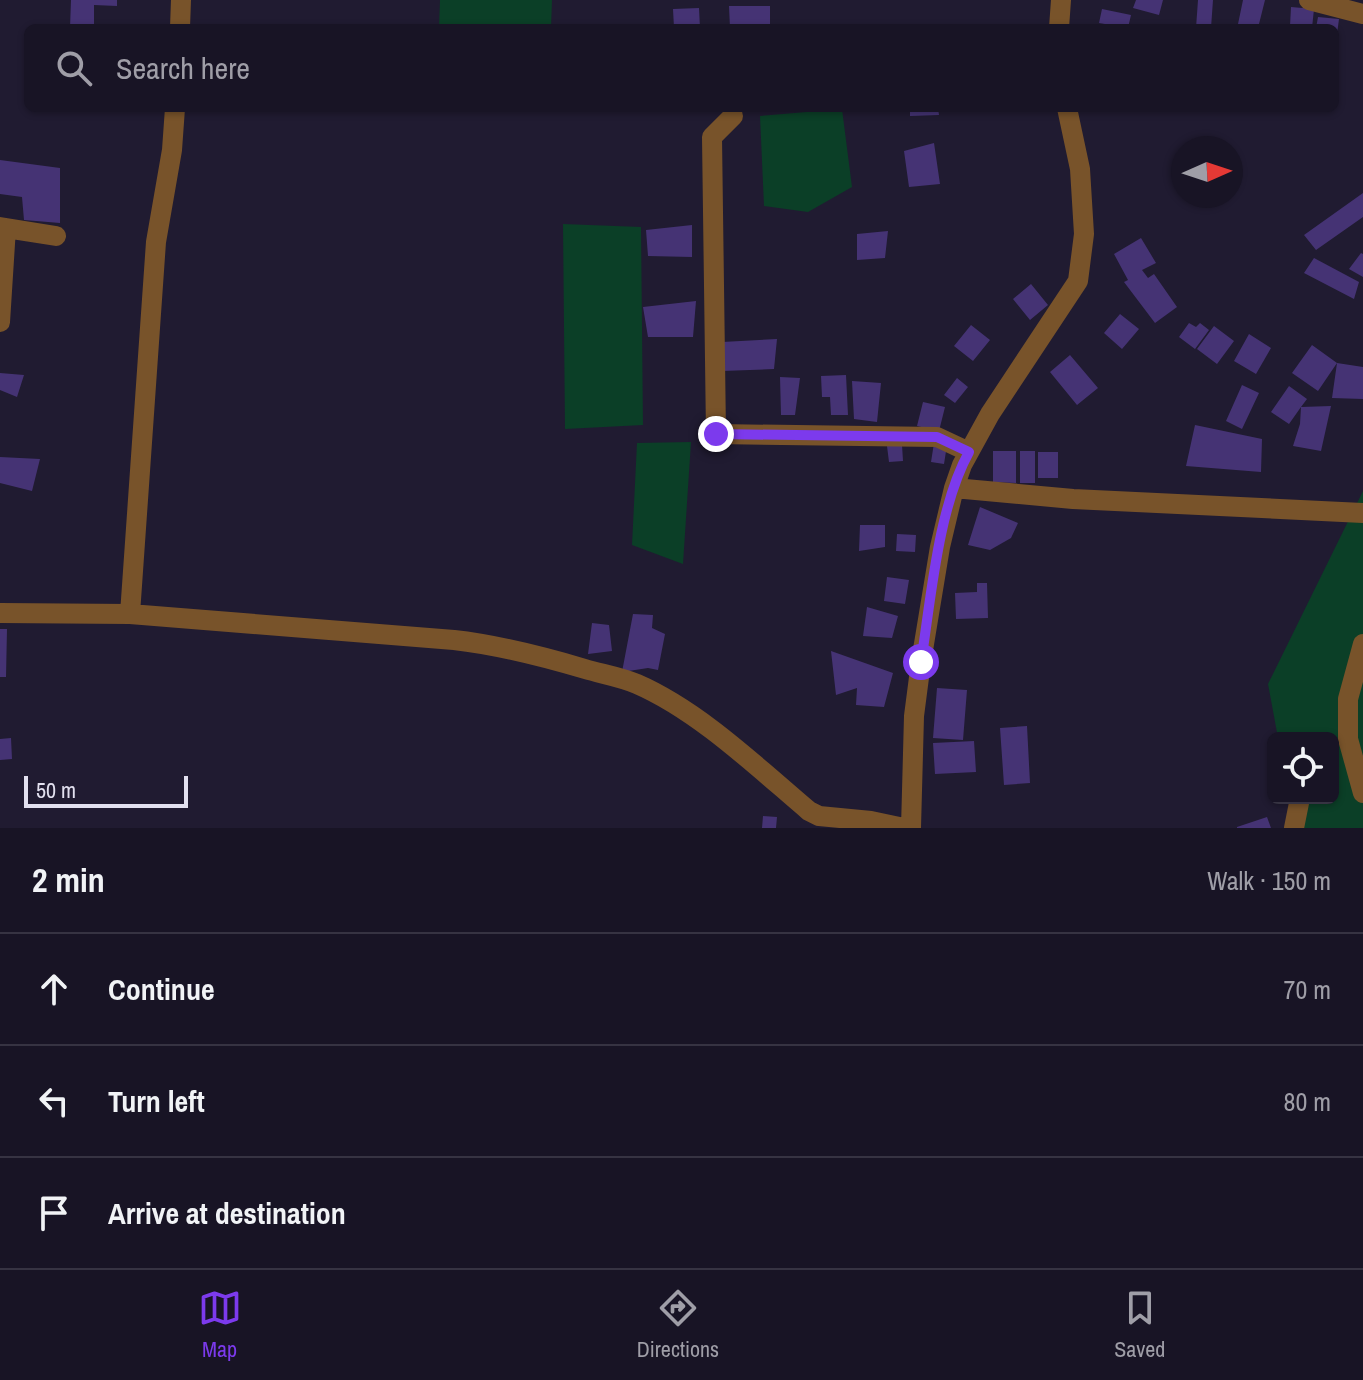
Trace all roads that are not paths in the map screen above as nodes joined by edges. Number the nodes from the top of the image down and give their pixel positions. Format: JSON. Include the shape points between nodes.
{"nodes":[{"id":1,"x":181,"y":0,"type":"edge"},
{"id":2,"x":1061,"y":0,"type":"edge"},
{"id":3,"x":1309,"y":0,"type":"edge"},
{"id":4,"x":1363,"y":14,"type":"edge"},
{"id":5,"x":180,"y":24,"type":"edge"},
{"id":6,"x":1059,"y":24,"type":"edge"},
{"id":7,"x":175,"y":112,"type":"edge"},
{"id":8,"x":1068,"y":112,"type":"edge"},
{"id":9,"x":733,"y":116,"type":"dead end"},
{"id":10,"x":3,"y":228,"type":"edge"},
{"id":11,"x":56,"y":236,"type":"dead end"},
{"id":12,"x":0,"y":322,"type":"edge"},
{"id":13,"x":969,"y":452,"type":"junction"},
{"id":14,"x":954,"y":488,"type":"junction"},
{"id":15,"x":1363,"y":513,"type":"edge"},
{"id":16,"x":0,"y":613,"type":"edge"},
{"id":17,"x":130,"y":614,"type":"junction"},
{"id":18,"x":1363,"y":644,"type":"edge"},
{"id":19,"x":1341,"y":744,"type":"edge"},
{"id":20,"x":1363,"y":793,"type":"edge"},
{"id":21,"x":1299,"y":804,"type":"edge"},
{"id":22,"x":904,"y":828,"type":"edge"},
{"id":23,"x":911,"y":828,"type":"edge"},
{"id":24,"x":1294,"y":828,"type":"edge"}],
"edges":[{"from":1,"to":5,"type":"street"},
{"from":2,"to":6,"type":"street"},
{"from":3,"to":4,"type":"street"},
{"from":7,"to":17,"type":"street","via":[[156,242]]},
{"from":8,"to":13,"type":"street","via":[[1080,169],[1084,234],[1078,281]]},
{"from":9,"to":13,"type":"street","via":[[712,137],[716,434],[937,437]]},
{"from":10,"to":11,"type":"street"},
{"from":10,"to":12,"type":"street"},
{"from":13,"to":14,"type":"street"},
{"from":14,"to":15,"type":"street"},
{"from":14,"to":23,"type":"street","via":[[919,675]]},
{"from":16,"to":17,"type":"street"},
{"from":17,"to":22,"type":"street","via":[[454,640],[525,652],[635,683],[666,699],[819,816]]},
{"from":18,"to":19,"type":"street"},
{"from":19,"to":20,"type":"street"},
{"from":21,"to":24,"type":"street"}]}
